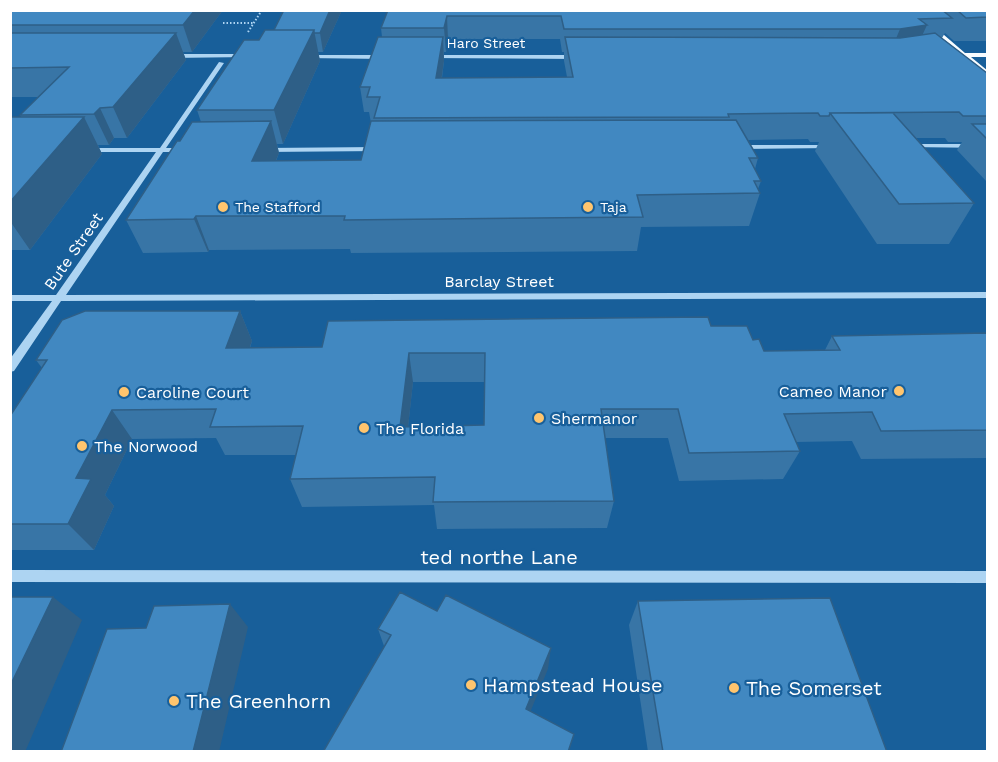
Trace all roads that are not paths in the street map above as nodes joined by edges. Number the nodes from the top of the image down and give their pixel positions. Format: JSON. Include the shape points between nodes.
{"nodes":[{"id":1,"x":910,"y":10,"type":"edge"},
{"id":2,"x":954,"y":48,"type":"junction"},
{"id":3,"x":942,"y":49,"type":"edge"},
{"id":4,"x":163,"y":56,"type":"edge"},
{"id":5,"x":250,"y":56,"type":"edge"},
{"id":6,"x":295,"y":56,"type":"edge"},
{"id":7,"x":963,"y":56,"type":"junction"},
{"id":8,"x":987,"y":56,"type":"edge"},
{"id":9,"x":388,"y":57,"type":"edge"},
{"id":10,"x":423,"y":57,"type":"edge"},
{"id":11,"x":586,"y":57,"type":"edge"},
{"id":12,"x":221,"y":63,"type":"dead end"},
{"id":13,"x":987,"y":76,"type":"edge"},
{"id":14,"x":904,"y":146,"type":"edge"},
{"id":15,"x":987,"y":146,"type":"edge"},
{"id":16,"x":725,"y":147,"type":"edge"},
{"id":17,"x":844,"y":147,"type":"edge"},
{"id":18,"x":162,"y":149,"type":"junction"},
{"id":19,"x":392,"y":149,"type":"edge"},
{"id":20,"x":82,"y":150,"type":"dead end"},
{"id":21,"x":193,"y":150,"type":"edge"},
{"id":22,"x":260,"y":150,"type":"edge"},
{"id":23,"x":987,"y":295,"type":"edge"},
{"id":24,"x":10,"y":298,"type":"edge"},
{"id":25,"x":59,"y":298,"type":"junction"},
{"id":26,"x":10,"y":368,"type":"edge"},
{"id":27,"x":10,"y":576,"type":"edge"},
{"id":28,"x":987,"y":577,"type":"edge"}],
"edges":[{"from":1,"to":2,"type":"main road"},
{"from":2,"to":3,"type":"street"},
{"from":2,"to":7,"type":"main road"},
{"from":4,"to":5,"type":"street"},
{"from":6,"to":9,"type":"street"},
{"from":7,"to":8,"type":"main road"},
{"from":7,"to":13,"type":"main road"},
{"from":10,"to":11,"type":"street","name":"Haro Street"},
{"from":12,"to":18,"type":"street","name":"Bute Street"},
{"from":14,"to":15,"type":"street"},
{"from":16,"to":17,"type":"street"},
{"from":18,"to":20,"type":"street"},
{"from":18,"to":21,"type":"street"},
{"from":18,"to":25,"type":"street","name":"Bute Street"},
{"from":19,"to":22,"type":"street"},
{"from":23,"to":25,"type":"street","name":"Barclay Street"},
{"from":24,"to":25,"type":"street","name":"Barclay Street"},
{"from":25,"to":26,"type":"street","name":"Bute Street"},
{"from":27,"to":28,"type":"street","name":"ted northe Lane"}]}
